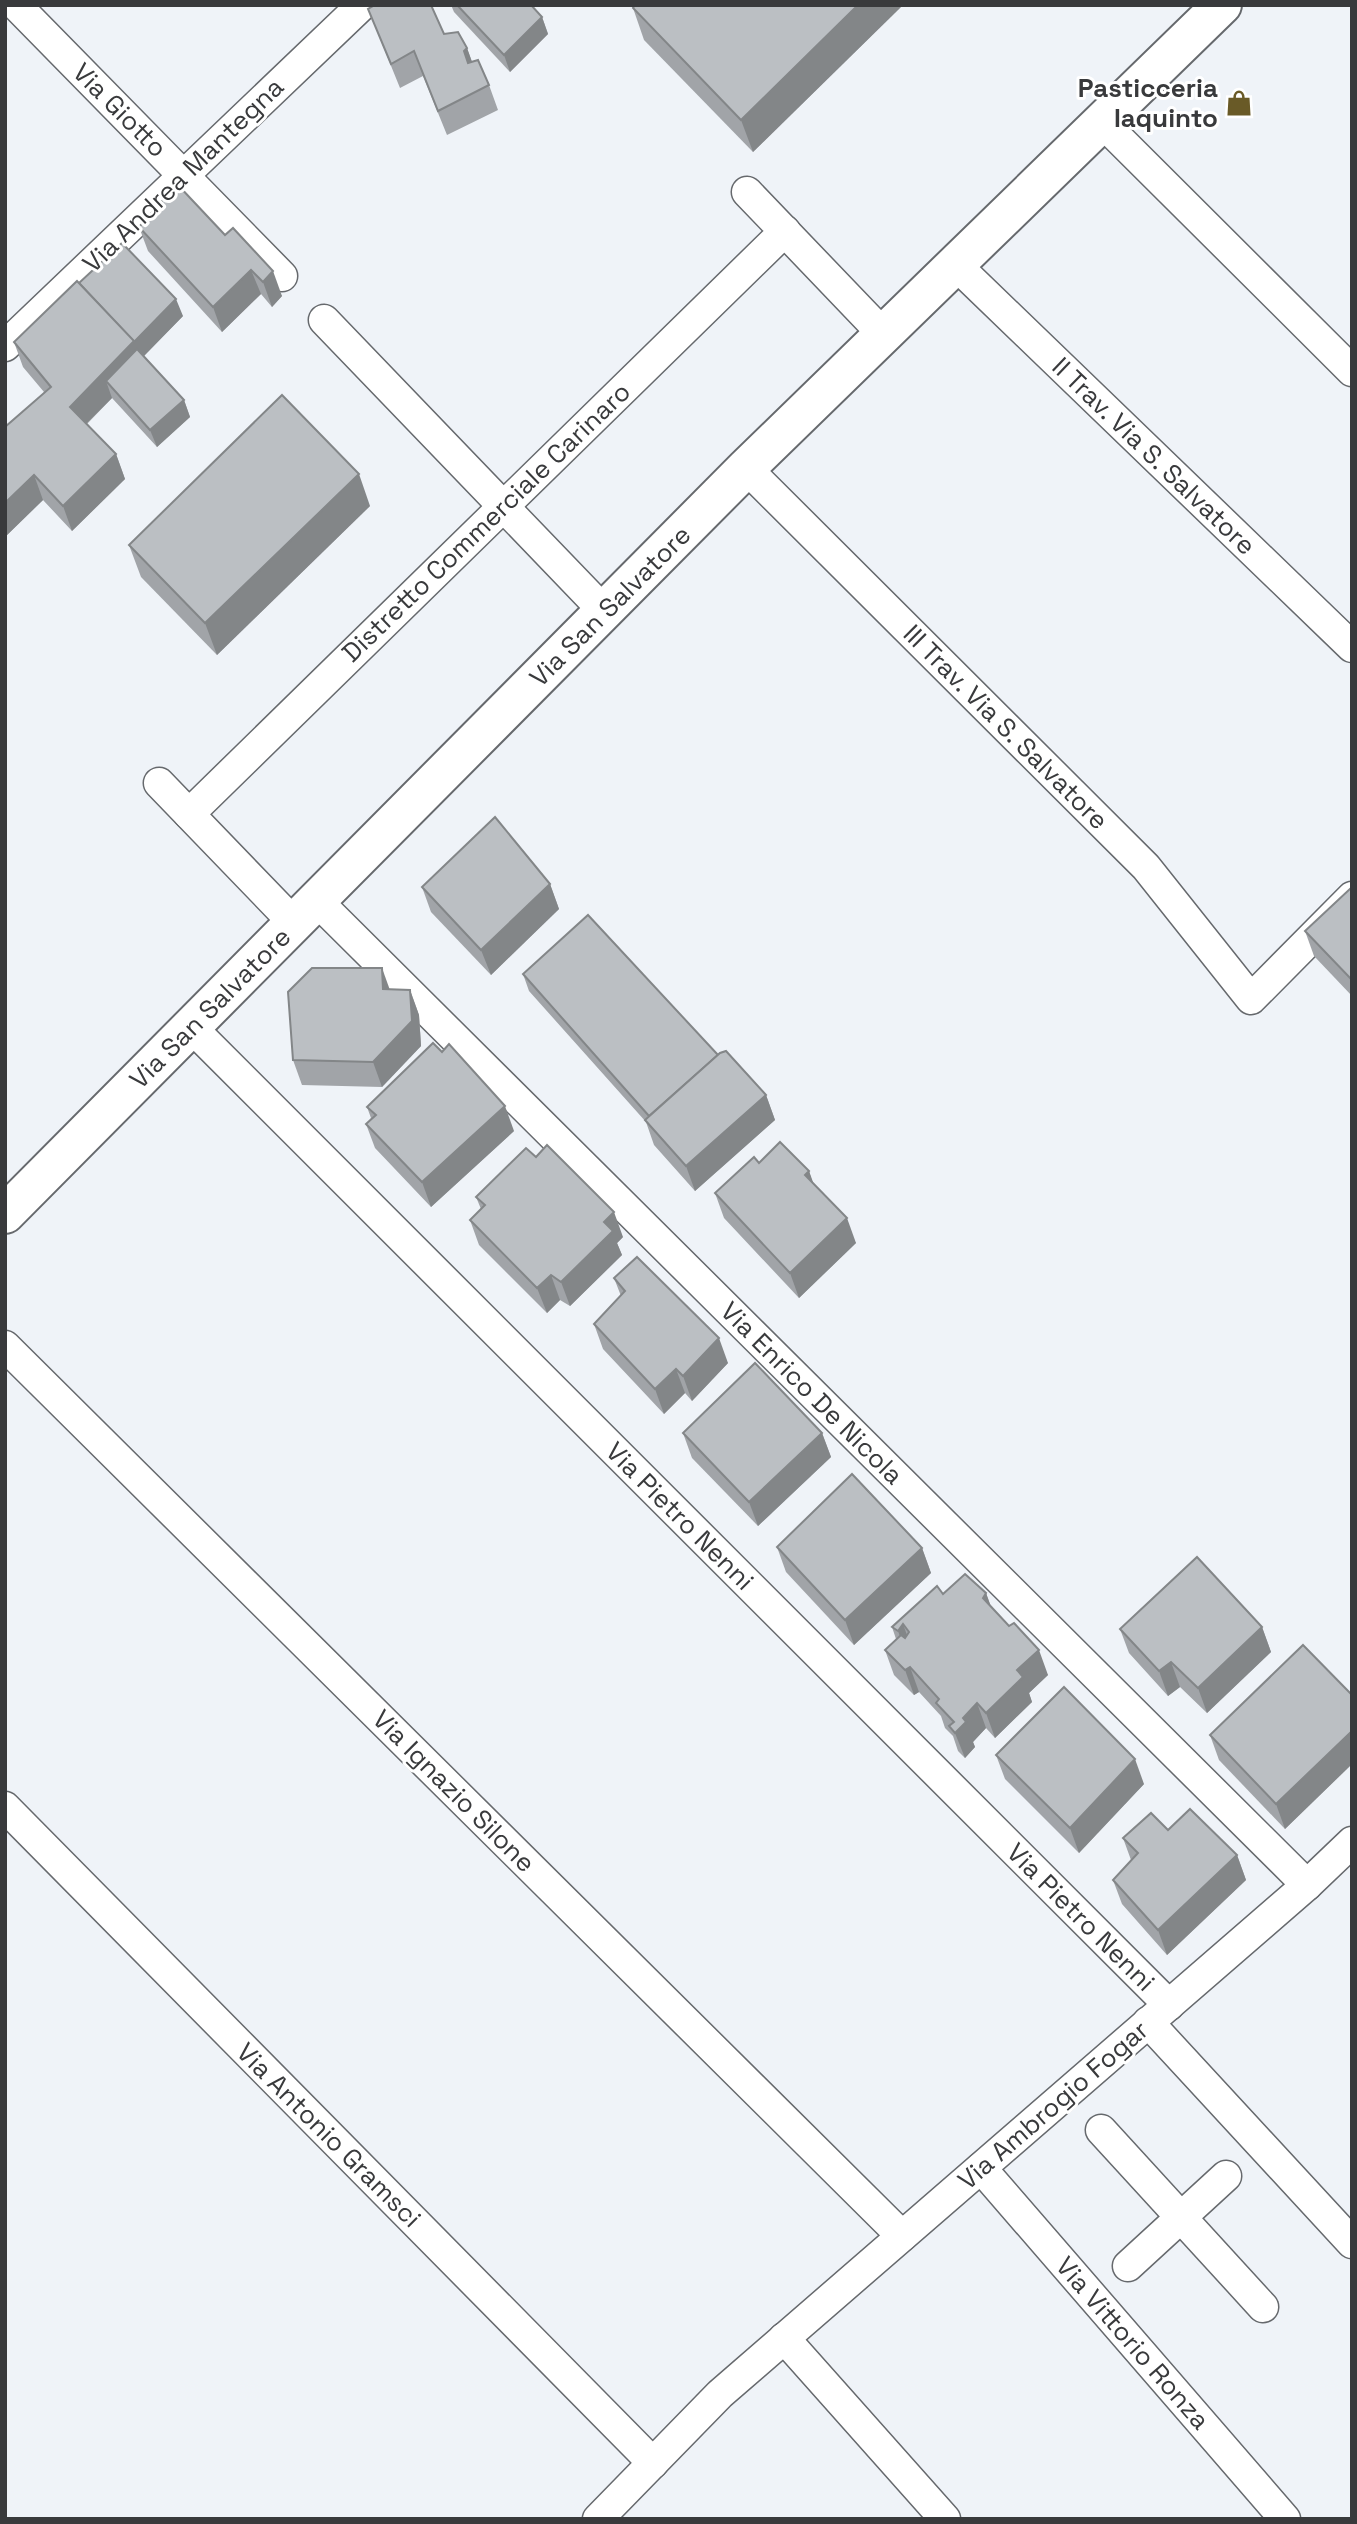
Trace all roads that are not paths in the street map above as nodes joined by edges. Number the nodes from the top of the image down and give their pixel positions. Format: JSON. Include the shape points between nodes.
{"nodes":[{"id":1,"x":16,"y":5,"type":"edge"},
{"id":2,"x":362,"y":5,"type":"edge"},
{"id":3,"x":1222,"y":5,"type":"edge"},
{"id":4,"x":1103,"y":123,"type":"junction"},
{"id":5,"x":183,"y":174,"type":"junction"},
{"id":6,"x":747,"y":192,"type":"dead end"},
{"id":7,"x":785,"y":231,"type":"junction"},
{"id":8,"x":956,"y":265,"type":"junction"},
{"id":9,"x":282,"y":276,"type":"dead end"},
{"id":10,"x":324,"y":320,"type":"dead end"},
{"id":11,"x":884,"y":335,"type":"junction"},
{"id":12,"x":5,"y":346,"type":"edge"},
{"id":13,"x":1352,"y":371,"type":"edge"},
{"id":14,"x":746,"y":468,"type":"junction"},
{"id":15,"x":501,"y":506,"type":"junction"},
{"id":16,"x":604,"y":611,"type":"junction"},
{"id":17,"x":1352,"y":647,"type":"edge"},
{"id":18,"x":159,"y":783,"type":"dead end"},
{"id":19,"x":189,"y":814,"type":"junction"},
{"id":20,"x":1352,"y":897,"type":"edge"},
{"id":21,"x":305,"y":912,"type":"junction"},
{"id":22,"x":191,"y":1027,"type":"junction"},
{"id":23,"x":5,"y":1214,"type":"edge"},
{"id":24,"x":5,"y":1346,"type":"edge"},
{"id":25,"x":5,"y":1807,"type":"edge"},
{"id":26,"x":1352,"y":1842,"type":"edge"},
{"id":27,"x":1307,"y":1885,"type":"junction"},
{"id":28,"x":1159,"y":2014,"type":"junction"},
{"id":29,"x":1101,"y":2130,"type":"dead end"},
{"id":30,"x":981,"y":2168,"type":"junction"},
{"id":31,"x":1226,"y":2176,"type":"dead end"},
{"id":32,"x":1181,"y":2218,"type":"junction"},
{"id":33,"x":902,"y":2236,"type":"junction"},
{"id":34,"x":1352,"y":2243,"type":"edge"},
{"id":35,"x":1128,"y":2266,"type":"dead end"},
{"id":36,"x":1263,"y":2306,"type":"dead end"},
{"id":37,"x":784,"y":2338,"type":"junction"},
{"id":38,"x":653,"y":2463,"type":"junction"},
{"id":39,"x":598,"y":2519,"type":"edge"},
{"id":40,"x":945,"y":2519,"type":"edge"},
{"id":41,"x":1285,"y":2519,"type":"edge"}],
"edges":[{"from":1,"to":5,"type":"street","name":"Via Giotto"},
{"from":2,"to":5,"type":"street","name":"Via Andrea Mantegna"},
{"from":3,"to":4,"type":"street","name":"Via San Salvatore"},
{"from":4,"to":8,"type":"street","name":"Via San Salvatore"},
{"from":4,"to":13,"type":"street"},
{"from":5,"to":9,"type":"street","name":"Via Giotto"},
{"from":5,"to":12,"type":"street","name":"Via Andrea Mantegna"},
{"from":6,"to":7,"type":"street"},
{"from":7,"to":11,"type":"street"},
{"from":7,"to":15,"type":"street","name":"Distretto Commerciale Carinaro"},
{"from":8,"to":11,"type":"street","name":"Via San Salvatore"},
{"from":8,"to":17,"type":"street","name":"II Trav. Via S. Salvatore"},
{"from":10,"to":15,"type":"street"},
{"from":11,"to":14,"type":"street","name":"Via San Salvatore"},
{"from":14,"to":16,"type":"street","name":"Via San Salvatore"},
{"from":14,"to":20,"type":"street","name":"III Trav. Via S. Salvatore","via":[[1146,867],[1251,999]]},
{"from":15,"to":16,"type":"street"},
{"from":15,"to":19,"type":"street","name":"Distretto Commerciale Carinaro"},
{"from":16,"to":21,"type":"street","name":"Via San Salvatore"},
{"from":18,"to":19,"type":"street","name":"Via Enrico De Nicola"},
{"from":19,"to":21,"type":"street","name":"Via Enrico De Nicola"},
{"from":21,"to":22,"type":"street","name":"Via San Salvatore"},
{"from":21,"to":27,"type":"street","name":"Via Enrico De Nicola"},
{"from":22,"to":23,"type":"street","name":"Via San Salvatore"},
{"from":22,"to":28,"type":"street","name":"Via Pietro Nenni"},
{"from":24,"to":33,"type":"street","name":"Via Ignazio Silone"},
{"from":25,"to":38,"type":"street","name":"Via Antonio Gramsci"},
{"from":26,"to":27,"type":"street","name":"Via Ambrogio Fogar"},
{"from":27,"to":28,"type":"street","name":"Via Ambrogio Fogar"},
{"from":28,"to":30,"type":"street","name":"Via Ambrogio Fogar"},
{"from":28,"to":34,"type":"street","name":"Via Pietro Nenni"},
{"from":29,"to":32,"type":"street"},
{"from":30,"to":33,"type":"street","name":"Via Ambrogio Fogar"},
{"from":30,"to":41,"type":"street","name":"Via Vittorio Ronza"},
{"from":31,"to":32,"type":"street"},
{"from":32,"to":35,"type":"street"},
{"from":32,"to":36,"type":"street"},
{"from":33,"to":37,"type":"street","name":"Via Ambrogio Fogar"},
{"from":37,"to":38,"type":"street","name":"Via Ambrogio Fogar","via":[[720,2394]]},
{"from":37,"to":40,"type":"street"},
{"from":38,"to":39,"type":"street","name":"Via Ambrogio Fogar"}]}
